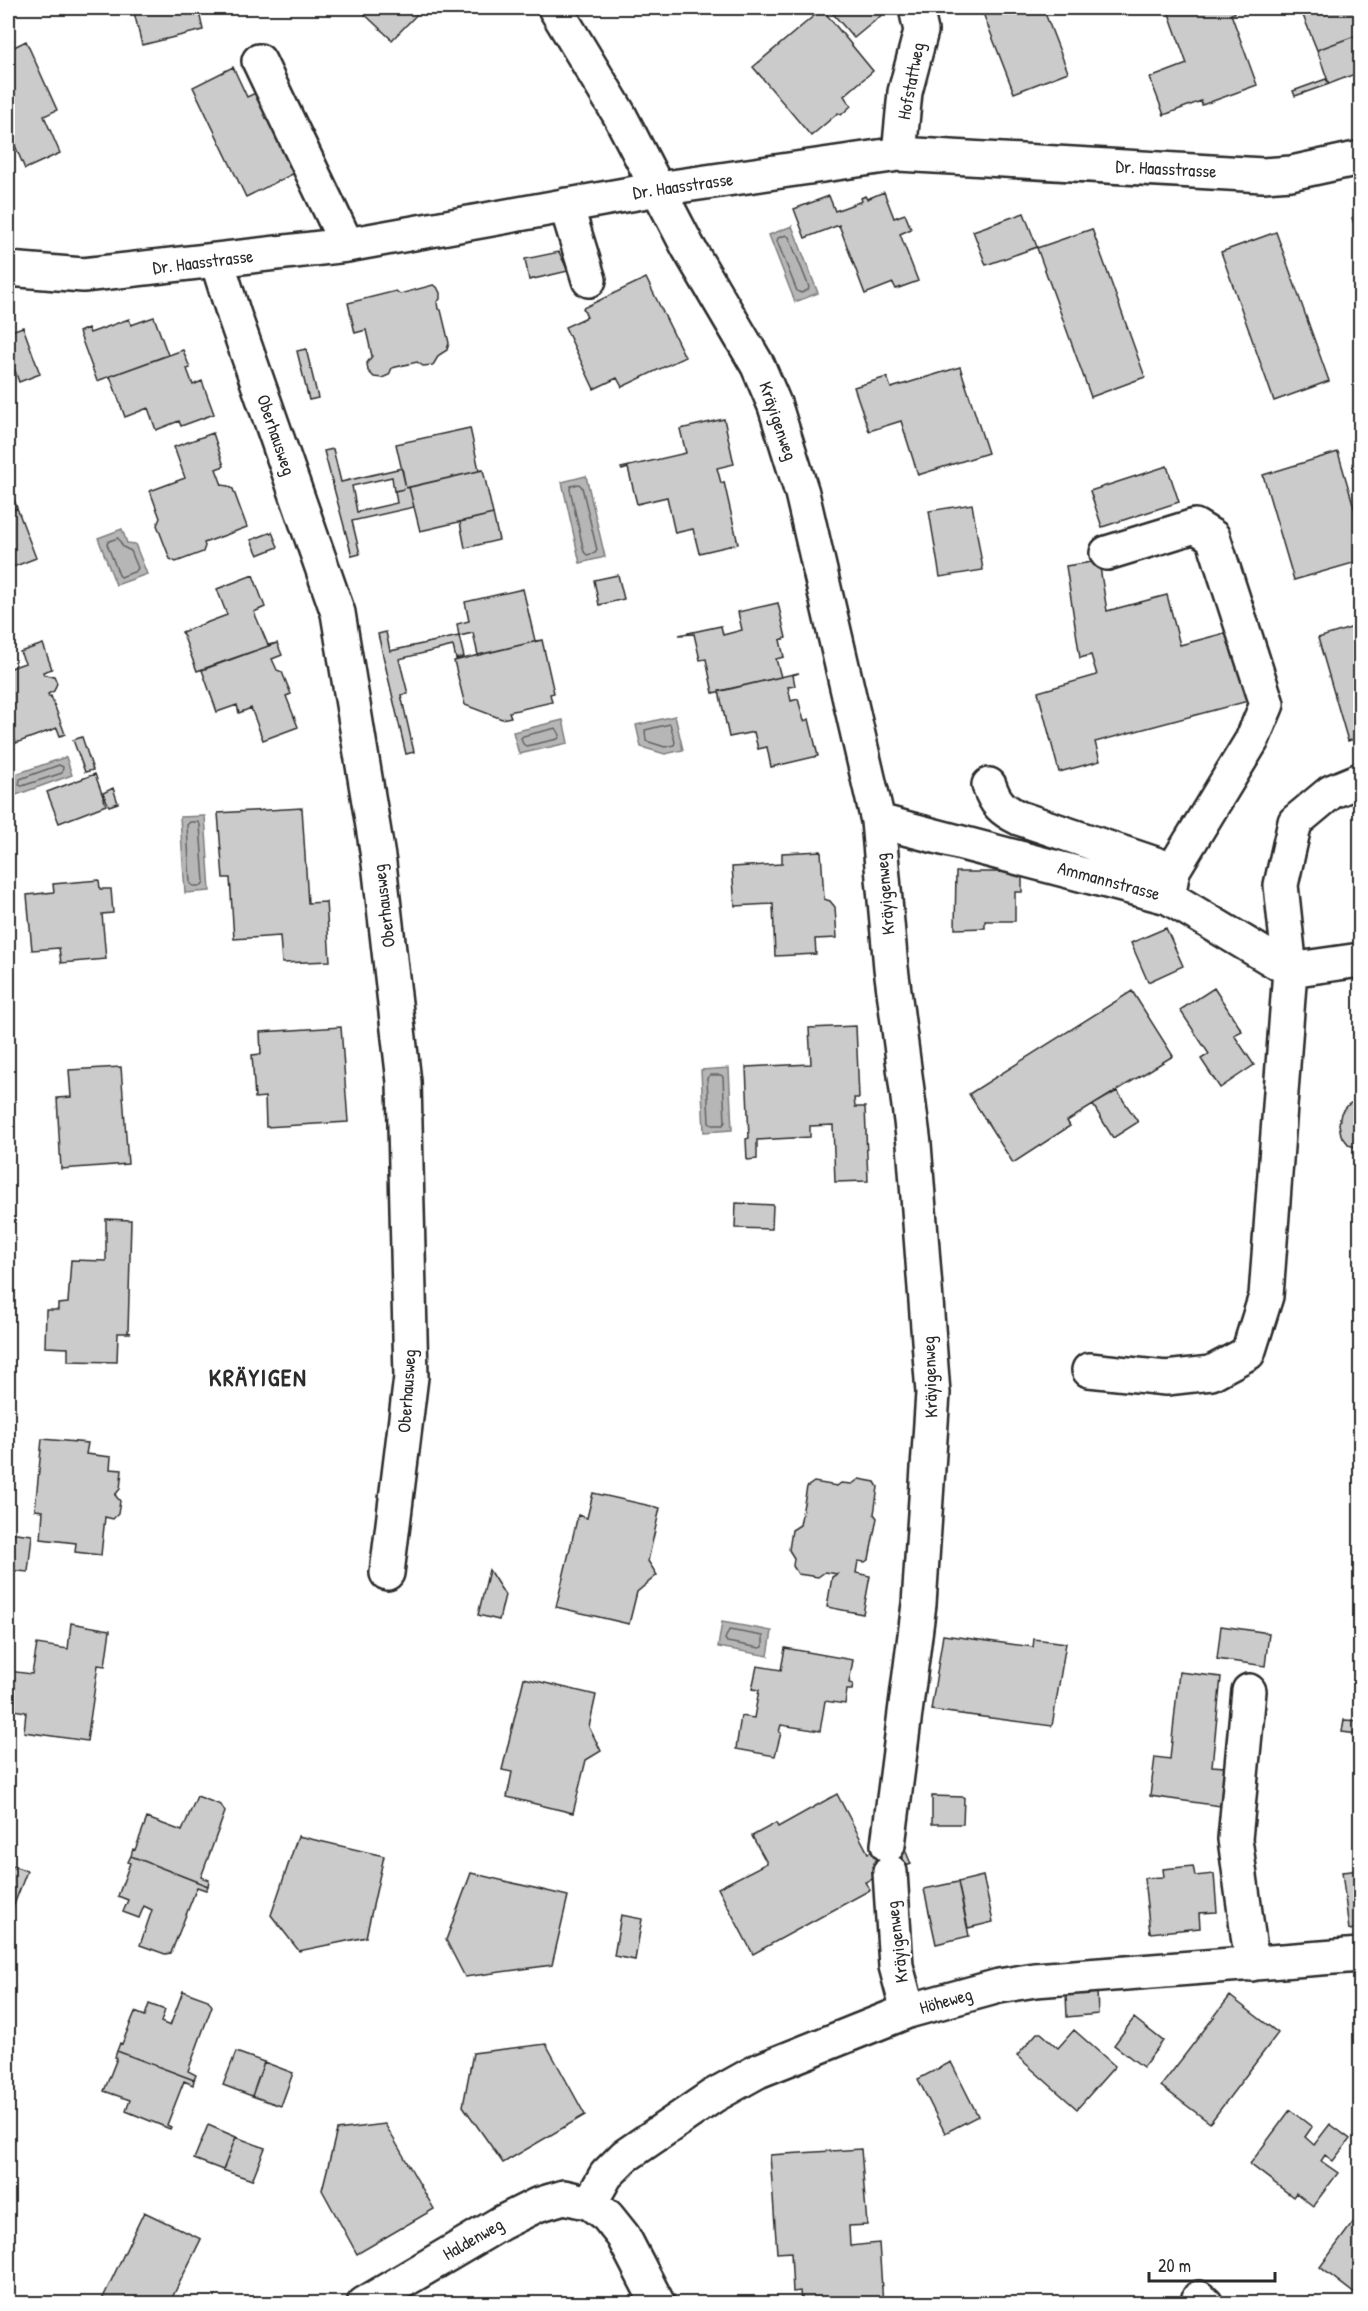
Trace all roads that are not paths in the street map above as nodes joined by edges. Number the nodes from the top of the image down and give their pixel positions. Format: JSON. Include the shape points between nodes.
{"nodes":[{"id":1,"x":555,"y":8,"type":"edge"},
{"id":2,"x":916,"y":8,"type":"edge"},
{"id":3,"x":259,"y":61,"type":"dead end"},
{"id":4,"x":899,"y":154,"type":"junction"},
{"id":5,"x":1360,"y":158,"type":"edge"},
{"id":6,"x":658,"y":189,"type":"junction"},
{"id":7,"x":566,"y":205,"type":"junction"},
{"id":8,"x":346,"y":244,"type":"junction"},
{"id":9,"x":217,"y":261,"type":"junction"},
{"id":10,"x":8,"y":269,"type":"edge"},
{"id":11,"x":589,"y":280,"type":"dead end"},
{"id":12,"x":1107,"y":553,"type":"dead end"},
{"id":13,"x":1360,"y":780,"type":"edge"},
{"id":14,"x":988,"y":786,"type":"dead end"},
{"id":15,"x":878,"y":821,"type":"junction"},
{"id":16,"x":1170,"y":883,"type":"junction"},
{"id":17,"x":1360,"y":960,"type":"edge"},
{"id":18,"x":1290,"y":970,"type":"junction"},
{"id":19,"x":1089,"y":1370,"type":"dead end"},
{"id":20,"x":387,"y":1573,"type":"dead end"},
{"id":21,"x":1249,"y":1691,"type":"dead end"},
{"id":22,"x":1360,"y":1955,"type":"edge"},
{"id":23,"x":1252,"y":1964,"type":"junction"},
{"id":24,"x":908,"y":2011,"type":"junction"},
{"id":25,"x":590,"y":2203,"type":"junction"},
{"id":26,"x":364,"y":2304,"type":"edge"},
{"id":27,"x":658,"y":2304,"type":"edge"}],
"edges":[{"from":1,"to":6,"type":"street","name":"Kräyigenweg","via":[[619,114]]},
{"from":2,"to":4,"type":"street","name":"Hofstattweg","via":[[921,32],[905,92]]},
{"from":3,"to":8,"type":"street"},
{"from":4,"to":5,"type":"street","name":"Dr. Haasstrasse","via":[[1263,175]]},
{"from":4,"to":6,"type":"street","name":"Dr. Haasstrasse"},
{"from":6,"to":7,"type":"street","name":"Dr. Haasstrasse"},
{"from":6,"to":15,"type":"street","name":"Kräyigenweg","via":[[758,366],[775,406],[802,493]]},
{"from":7,"to":8,"type":"street","name":"Dr. Haasstrasse"},
{"from":7,"to":11,"type":"street"},
{"from":8,"to":9,"type":"street","name":"Dr. Haasstrasse"},
{"from":9,"to":10,"type":"street","name":"Dr. Haasstrasse","via":[[83,275]]},
{"from":9,"to":20,"type":"street","name":"Oberhausweg","via":[[338,614],[379,863],[404,1082],[411,1377]]},
{"from":12,"to":16,"type":"street","via":[[1195,526],[1213,537],[1267,704],[1252,740]]},
{"from":13,"to":18,"type":"street","via":[[1332,792],[1295,822],[1281,885]]},
{"from":14,"to":16,"type":"street","via":[[1002,809]]},
{"from":15,"to":16,"type":"street","name":"Ammannstrasse"},
{"from":15,"to":24,"type":"street","name":"Kräyigenweg","via":[[891,968],[914,1144],[933,1394],[919,1604],[889,1859],[896,1966]]},
{"from":16,"to":18,"type":"street","name":"Ammannstrasse"},
{"from":17,"to":18,"type":"street"},
{"from":18,"to":19,"type":"street","via":[[1266,1296],[1248,1353],[1211,1373],[1167,1378]]},
{"from":21,"to":23,"type":"street","via":[[1236,1839]]},
{"from":22,"to":23,"type":"street","name":"Höheweg"},
{"from":23,"to":24,"type":"street","name":"Höheweg","via":[[1035,1980]]},
{"from":24,"to":25,"type":"street","name":"Höheweg","via":[[758,2071],[713,2096],[625,2156],[606,2175]]},
{"from":25,"to":26,"type":"street","name":"Haldenweg","via":[[564,2197],[537,2205]]},
{"from":25,"to":27,"type":"street","via":[[623,2236]]}]}
